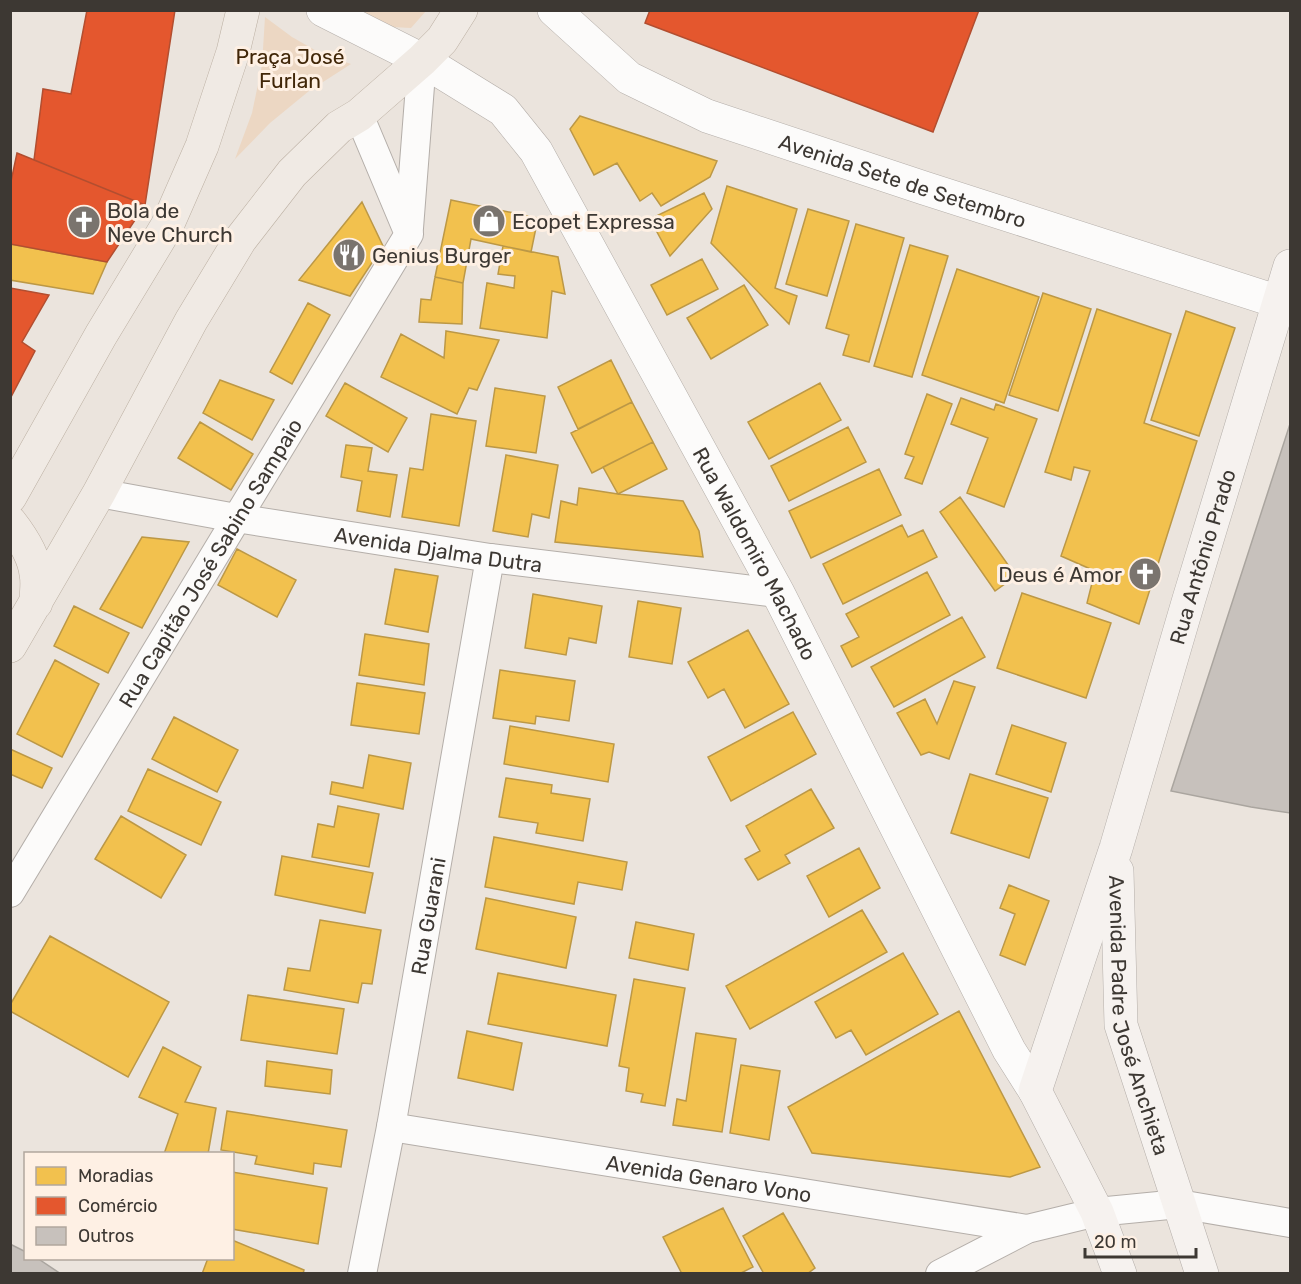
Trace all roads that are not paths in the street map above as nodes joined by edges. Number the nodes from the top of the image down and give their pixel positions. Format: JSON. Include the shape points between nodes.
{"nodes":[{"id":1,"x":243,"y":10,"type":"edge"},
{"id":2,"x":323,"y":10,"type":"edge"},
{"id":3,"x":461,"y":10,"type":"edge"},
{"id":4,"x":554,"y":10,"type":"edge"},
{"id":5,"x":422,"y":60,"type":"junction"},
{"id":6,"x":359,"y":115,"type":"junction"},
{"id":7,"x":409,"y":234,"type":"junction"},
{"id":8,"x":1290,"y":266,"type":"edge"},
{"id":9,"x":1279,"y":302,"type":"junction"},
{"id":10,"x":99,"y":493,"type":"junction"},
{"id":11,"x":10,"y":497,"type":"edge"},
{"id":12,"x":236,"y":518,"type":"junction"},
{"id":13,"x":10,"y":522,"type":"edge"},
{"id":14,"x":490,"y":558,"type":"junction"},
{"id":15,"x":778,"y":593,"type":"junction"},
{"id":16,"x":36,"y":603,"type":"junction"},
{"id":17,"x":10,"y":646,"type":"edge"},
{"id":18,"x":1116,"y":848,"type":"junction"},
{"id":19,"x":10,"y":893,"type":"edge"},
{"id":20,"x":1035,"y":1091,"type":"junction"},
{"id":21,"x":391,"y":1127,"type":"junction"},
{"id":22,"x":1179,"y":1204,"type":"junction"},
{"id":23,"x":1097,"y":1212,"type":"junction"},
{"id":24,"x":1290,"y":1223,"type":"edge"},
{"id":25,"x":1027,"y":1229,"type":"junction"},
{"id":26,"x":363,"y":1274,"type":"edge"},
{"id":27,"x":940,"y":1274,"type":"edge"},
{"id":28,"x":1120,"y":1274,"type":"edge"},
{"id":29,"x":1202,"y":1274,"type":"edge"}],
"edges":[{"from":1,"to":11,"type":"main road","via":[[202,146],[167,226]]},
{"from":2,"to":5,"type":"street","name":"Rua Waldomiro Machado"},
{"from":3,"to":5,"type":"main road","via":[[442,40]]},
{"from":4,"to":9,"type":"street","name":"Avenida Sete de Setembro","via":[[629,78],[707,116]]},
{"from":5,"to":6,"type":"main road"},
{"from":5,"to":7,"type":"street","name":"Rua Capitão José Sabino Sampaio"},
{"from":5,"to":15,"type":"street","name":"Rua Waldomiro Machado","via":[[503,110],[536,151]]},
{"from":6,"to":7,"type":"street"},
{"from":6,"to":10,"type":"main road","via":[[339,128],[292,173],[240,240],[191,321]]},
{"from":7,"to":12,"type":"street","name":"Rua Capitão José Sabino Sampaio"},
{"from":8,"to":9,"type":"main road","name":"Rua Antônio Prado"},
{"from":9,"to":18,"type":"main road","name":"Rua Antônio Prado"},
{"from":10,"to":12,"type":"street","name":"Avenida Djalma Dutra"},
{"from":10,"to":16,"type":"main road"},
{"from":12,"to":14,"type":"street","name":"Avenida Djalma Dutra"},
{"from":12,"to":19,"type":"street","name":"Rua Capitão José Sabino Sampaio"},
{"from":13,"to":16,"type":"main road","via":[[31,557],[36,573]]},
{"from":14,"to":15,"type":"street","name":"Avenida Djalma Dutra"},
{"from":14,"to":21,"type":"street","name":"Rua Guarani"},
{"from":15,"to":20,"type":"street","name":"Rua Waldomiro Machado","via":[[1009,1050]]},
{"from":16,"to":17,"type":"main road"},
{"from":18,"to":20,"type":"main road","name":"Avenida Padre José Anchieta"},
{"from":18,"to":22,"type":"main road","name":"Avenida Padre José Anchieta","via":[[1122,1025]]},
{"from":20,"to":23,"type":"main road"},
{"from":21,"to":25,"type":"street","name":"Avenida Genaro Vono"},
{"from":21,"to":26,"type":"street","name":"Rua Guarani"},
{"from":22,"to":23,"type":"street"},
{"from":22,"to":24,"type":"street"},
{"from":22,"to":29,"type":"main road","name":"Avenida Padre José Anchieta"},
{"from":23,"to":25,"type":"street"},
{"from":23,"to":28,"type":"main road"},
{"from":25,"to":27,"type":"street"}]}
